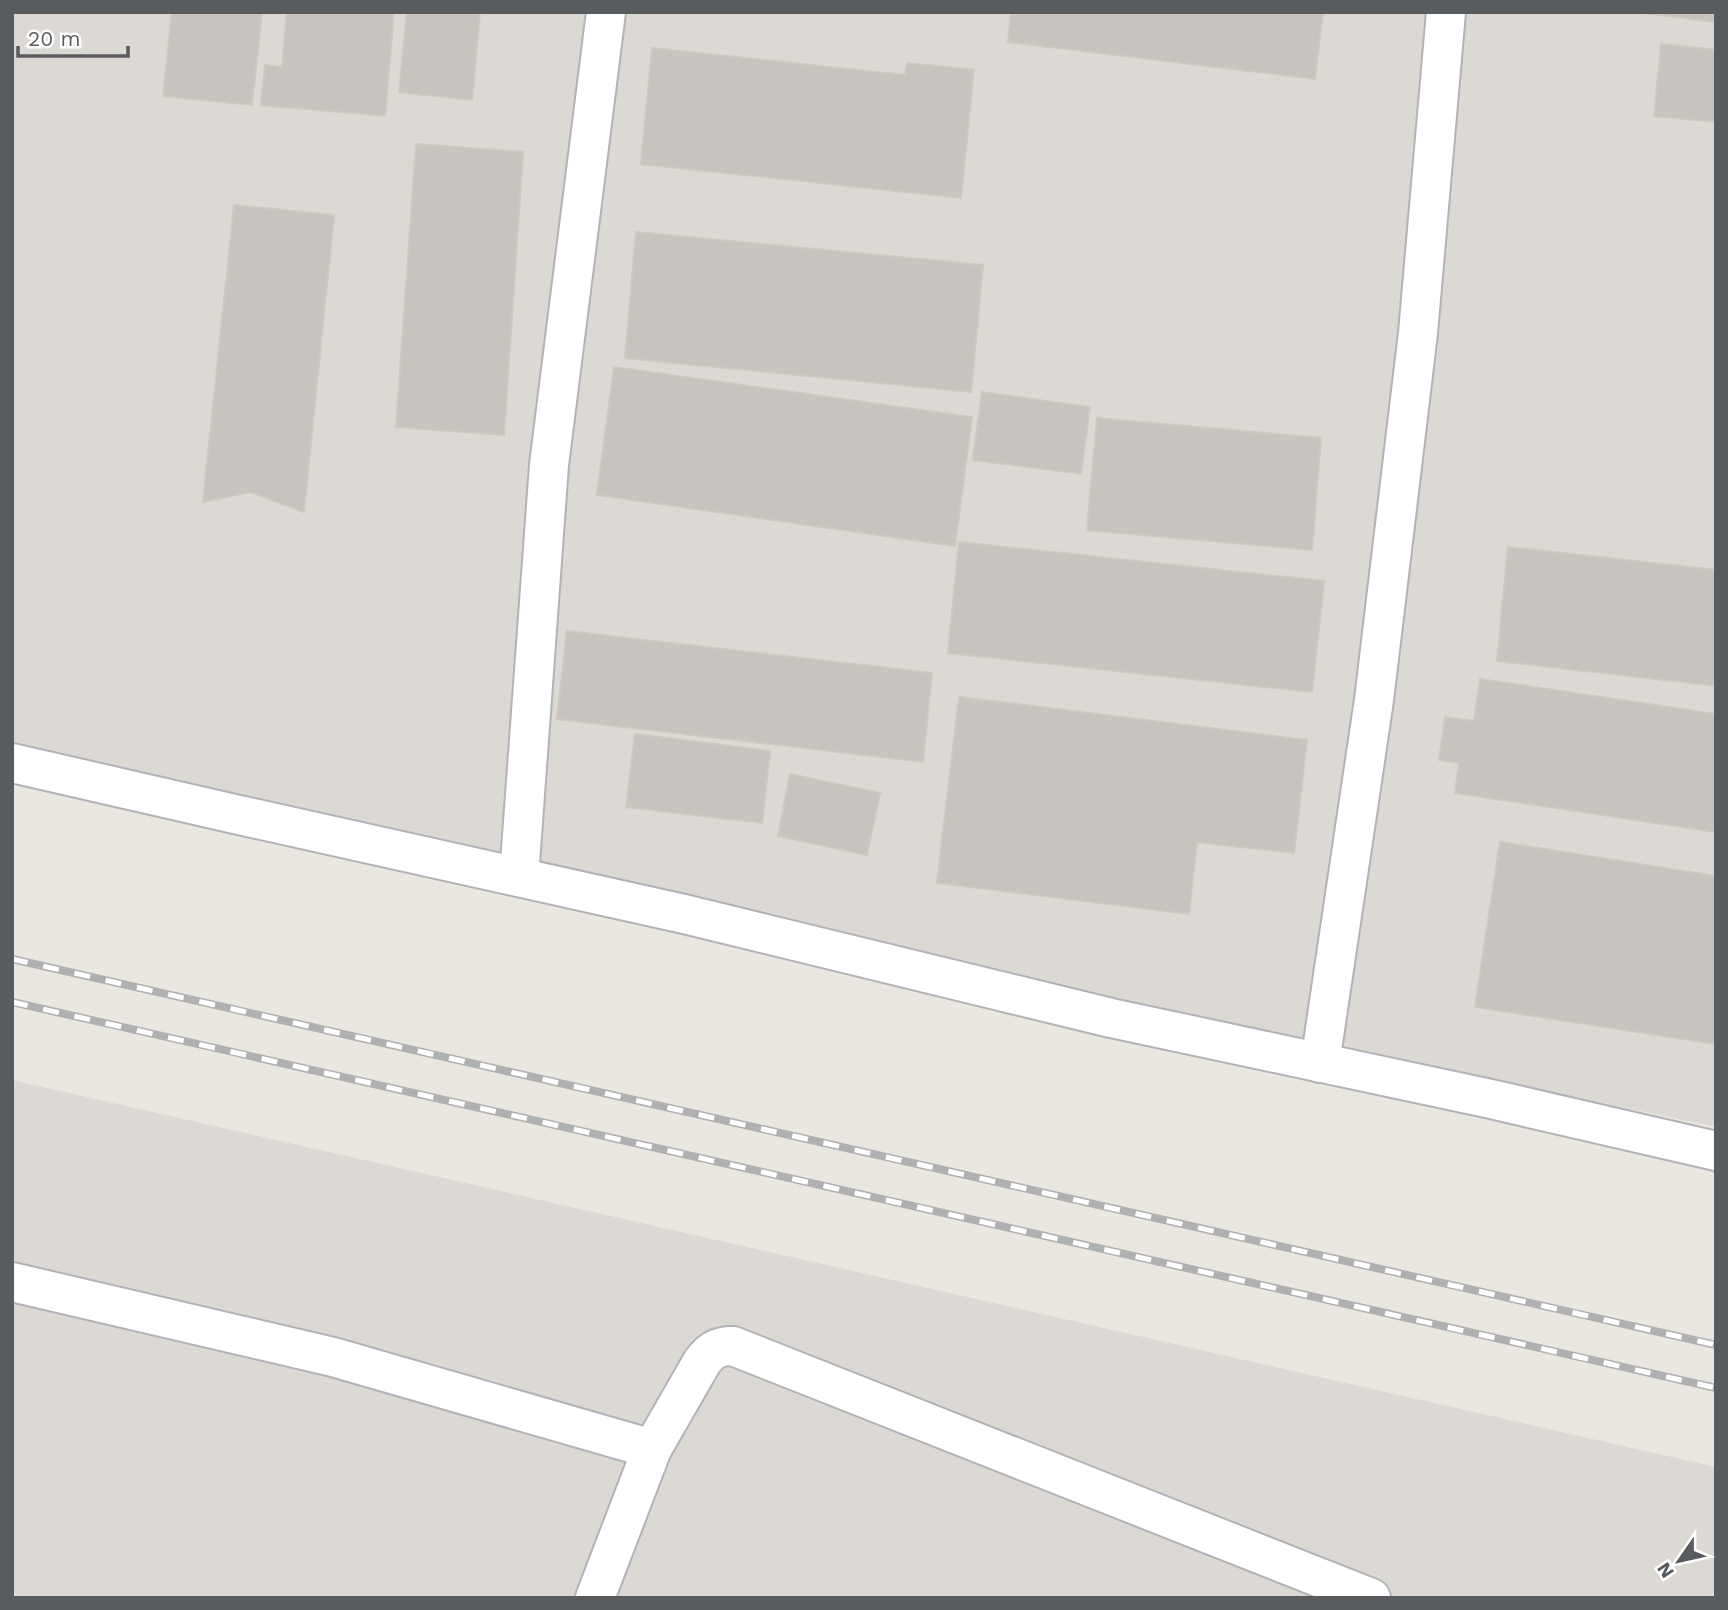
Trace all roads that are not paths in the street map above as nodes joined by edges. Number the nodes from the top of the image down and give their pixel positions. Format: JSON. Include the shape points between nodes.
{"nodes":[{"id":1,"x":606,"y":12,"type":"edge"},
{"id":2,"x":1446,"y":12,"type":"edge"},
{"id":3,"x":12,"y":763,"type":"edge"},
{"id":4,"x":519,"y":877,"type":"junction"},
{"id":5,"x":1321,"y":1063,"type":"junction"},
{"id":6,"x":1716,"y":1151,"type":"edge"},
{"id":7,"x":12,"y":1282,"type":"edge"},
{"id":8,"x":653,"y":1449,"type":"junction"},
{"id":9,"x":596,"y":1598,"type":"edge"},
{"id":10,"x":1371,"y":1598,"type":"edge"}],
"edges":[{"from":1,"to":4,"type":"street","via":[[549,465]]},
{"from":2,"to":5,"type":"street","via":[[1418,333],[1379,660]]},
{"from":3,"to":4,"type":"street"},
{"from":4,"to":5,"type":"street","via":[[1111,1018]]},
{"from":5,"to":6,"type":"street"},
{"from":7,"to":8,"type":"street","via":[[333,1357]]},
{"from":8,"to":9,"type":"street"},
{"from":8,"to":10,"type":"street","via":[[702,1362],[720,1346],[733,1346]]}]}
